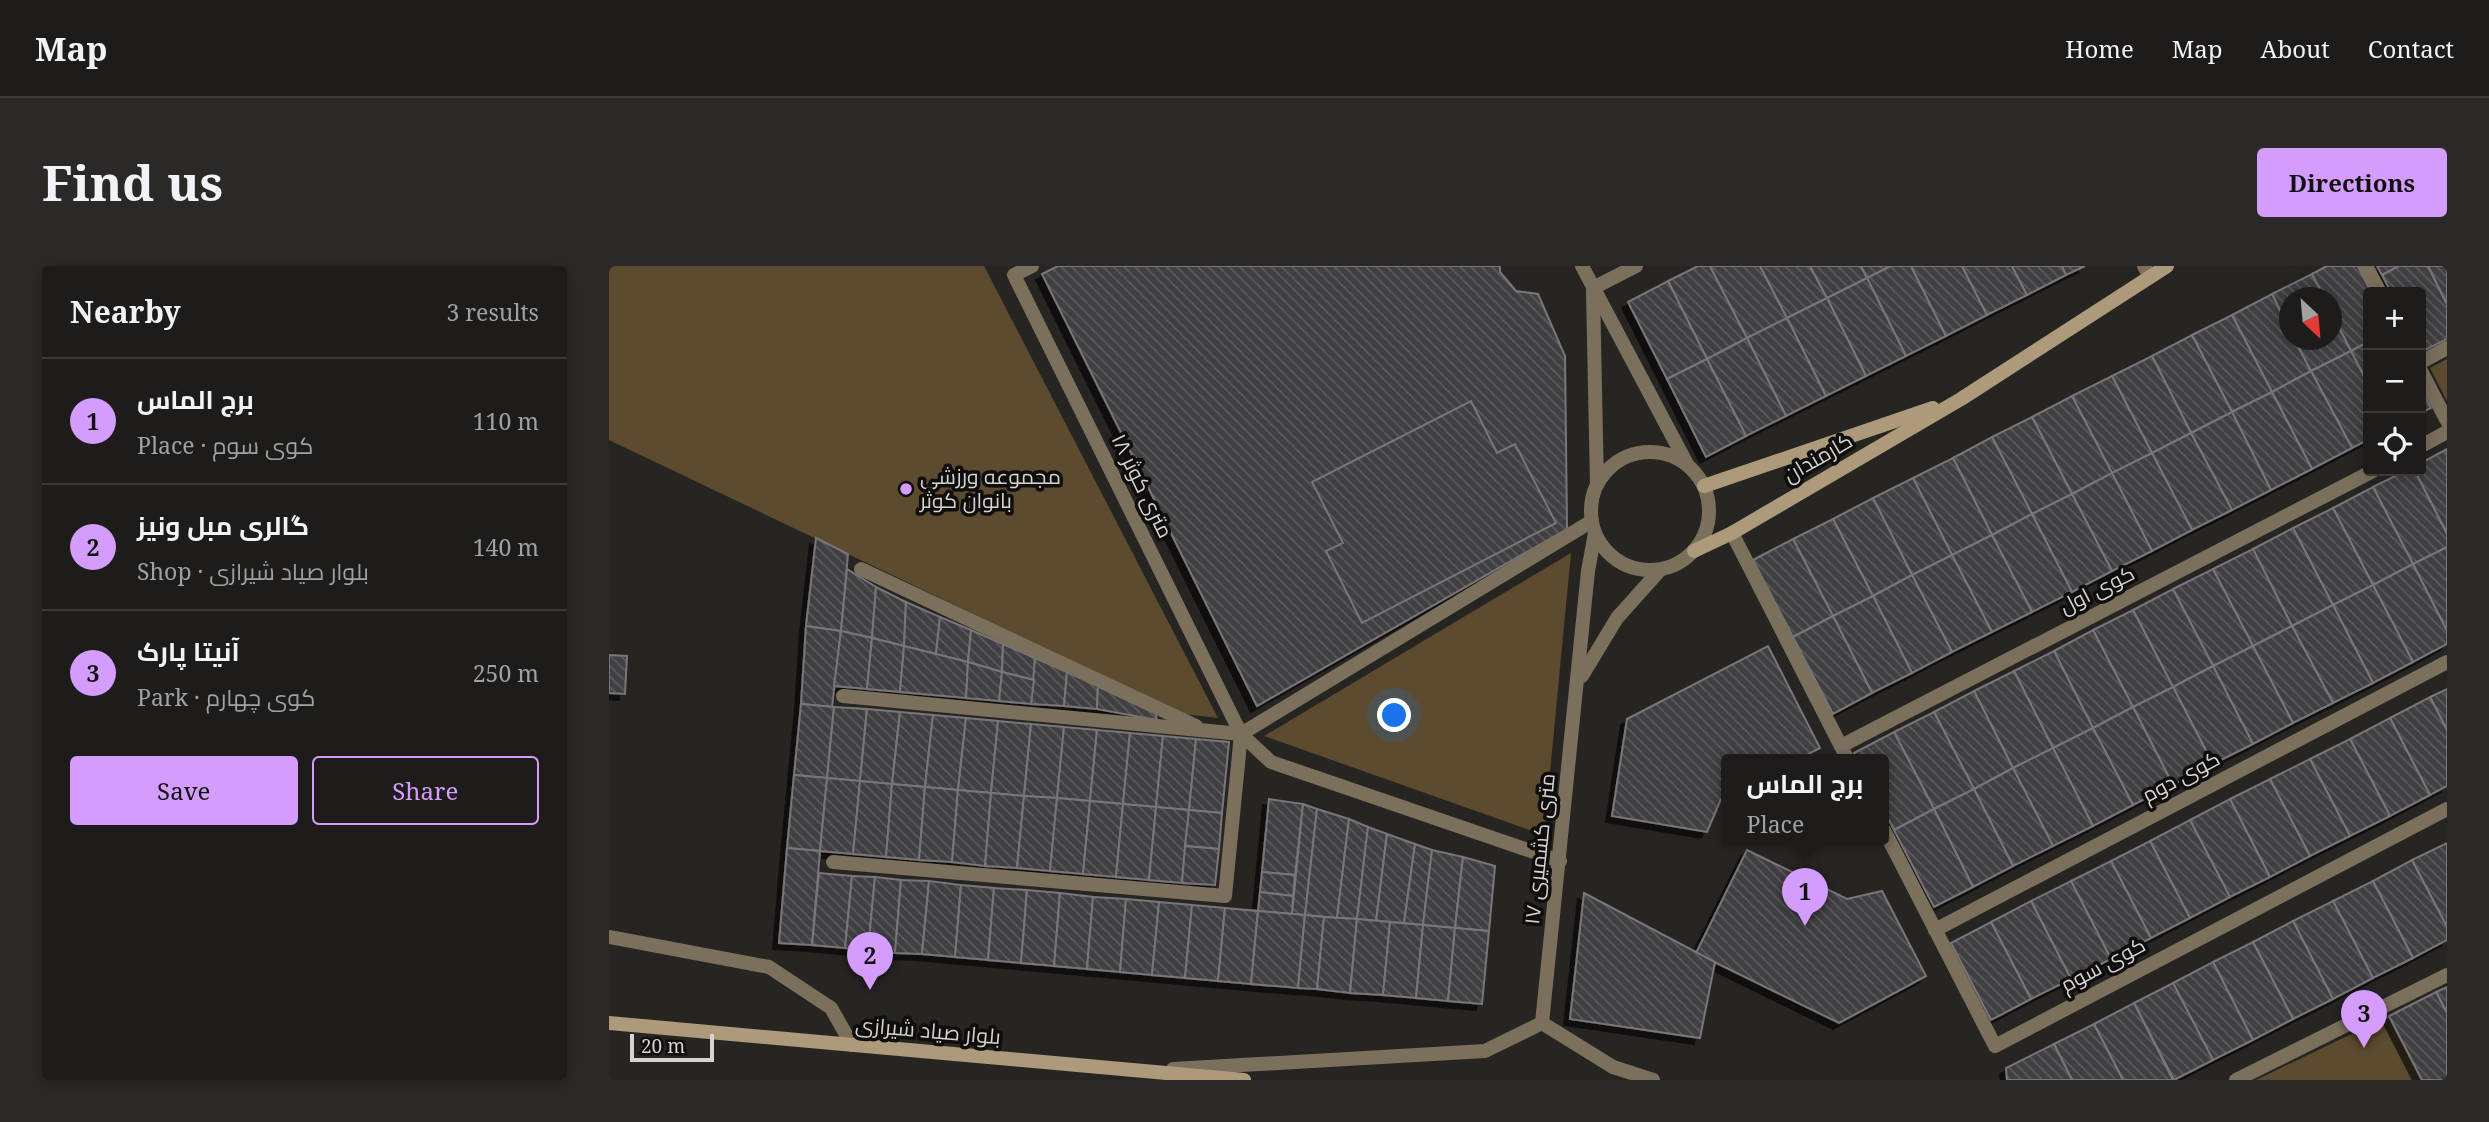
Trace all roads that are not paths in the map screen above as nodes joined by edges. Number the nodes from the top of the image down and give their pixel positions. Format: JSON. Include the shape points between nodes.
{"nodes":[{"id":1,"x":1032,"y":266,"type":"edge"},
{"id":2,"x":1582,"y":266,"type":"edge"},
{"id":3,"x":1636,"y":266,"type":"edge"},
{"id":4,"x":2167,"y":266,"type":"edge"},
{"id":5,"x":2366,"y":266,"type":"edge"},
{"id":6,"x":2147,"y":271,"type":"edge"},
{"id":7,"x":2377,"y":287,"type":"edge"},
{"id":8,"x":1593,"y":288,"type":"junction"},
{"id":9,"x":2447,"y":348,"type":"edge"},
{"id":10,"x":2426,"y":359,"type":"edge"},
{"id":11,"x":2426,"y":381,"type":"edge"},
{"id":12,"x":1961,"y":399,"type":"junction"},
{"id":13,"x":2447,"y":421,"type":"edge"},
{"id":14,"x":2447,"y":432,"type":"edge"},
{"id":15,"x":2426,"y":443,"type":"edge"},
{"id":16,"x":1687,"y":464,"type":"junction"},
{"id":17,"x":2363,"y":476,"type":"edge"},
{"id":18,"x":1597,"y":485,"type":"junction"},
{"id":19,"x":1704,"y":486,"type":"junction"},
{"id":20,"x":1593,"y":527,"type":"junction"},
{"id":21,"x":1732,"y":533,"type":"junction"},
{"id":22,"x":1694,"y":551,"type":"junction"},
{"id":23,"x":861,"y":569,"type":"dead end"},
{"id":24,"x":1660,"y":570,"type":"junction"},
{"id":25,"x":2447,"y":662,"type":"edge"},
{"id":26,"x":1579,"y":680,"type":"junction"},
{"id":27,"x":843,"y":696,"type":"dead end"},
{"id":28,"x":1207,"y":731,"type":"junction"},
{"id":29,"x":1241,"y":734,"type":"junction"},
{"id":30,"x":1841,"y":746,"type":"junction"},
{"id":31,"x":1845,"y":754,"type":"edge"},
{"id":32,"x":2447,"y":809,"type":"edge"},
{"id":33,"x":1889,"y":840,"type":"edge"},
{"id":34,"x":1560,"y":861,"type":"junction"},
{"id":35,"x":833,"y":862,"type":"dead end"},
{"id":36,"x":1935,"y":930,"type":"junction"},
{"id":37,"x":609,"y":937,"type":"edge"},
{"id":38,"x":2447,"y":975,"type":"edge"},
{"id":39,"x":1542,"y":1023,"type":"junction"},
{"id":40,"x":609,"y":1024,"type":"edge"},
{"id":41,"x":852,"y":1045,"type":"junction"},
{"id":42,"x":1144,"y":1071,"type":"junction"},
{"id":43,"x":1244,"y":1080,"type":"edge"},
{"id":44,"x":1653,"y":1080,"type":"edge"},
{"id":45,"x":2236,"y":1080,"type":"edge"}],
"edges":[{"from":1,"to":29,"type":"street","name":"۱۸ متری کوثر","via":[[1014,275]]},
{"from":2,"to":8,"type":"street"},
{"from":3,"to":8,"type":"street"},
{"from":4,"to":6,"type":"main road","name":"کارمندان"},
{"from":5,"to":7,"type":"street"},
{"from":6,"to":12,"type":"main road","name":"کارمندان"},
{"from":8,"to":16,"type":"street"},
{"from":8,"to":18,"type":"street"},
{"from":9,"to":10,"type":"street"},
{"from":11,"to":13,"type":"street"},
{"from":12,"to":19,"type":"main road","name":"کارمندان"},
{"from":12,"to":21,"type":"main road","name":"کارمندان"},
{"from":14,"to":15,"type":"street"},
{"from":16,"to":18,"type":"street","via":[[1668,454],[1627,456]]},
{"from":16,"to":19,"type":"street"},
{"from":17,"to":30,"type":"street","name":"کوی اول"},
{"from":18,"to":20,"type":"street"},
{"from":19,"to":22,"type":"street","via":[[1709,519]]},
{"from":20,"to":24,"type":"street","via":[[1605,550],[1621,563],[1640,570]]},
{"from":20,"to":26,"type":"street","name":"۱۷ متری کشمیری"},
{"from":20,"to":29,"type":"street"},
{"from":21,"to":22,"type":"main road","name":"کارمندان"},
{"from":21,"to":30,"type":"street"},
{"from":22,"to":24,"type":"street"},
{"from":23,"to":28,"type":"street"},
{"from":24,"to":26,"type":"street","via":[[1617,618]]},
{"from":25,"to":36,"type":"street","name":"کوی دوم"},
{"from":26,"to":34,"type":"street","name":"۱۷ متری کشمیری"},
{"from":27,"to":28,"type":"street"},
{"from":28,"to":29,"type":"street"},
{"from":29,"to":34,"type":"street","via":[[1271,762]]},
{"from":29,"to":35,"type":"street","via":[[1226,896]]},
{"from":30,"to":31,"type":"street"},
{"from":32,"to":36,"type":"street","name":"کوی سوم","via":[[1994,1046]]},
{"from":33,"to":36,"type":"street","name":"کوی سوم"},
{"from":34,"to":39,"type":"street","name":"۱۷ متری کشمیری"},
{"from":37,"to":41,"type":"street","via":[[769,967],[831,1008]]},
{"from":38,"to":45,"type":"street"},
{"from":39,"to":42,"type":"street","via":[[1485,1051]]},
{"from":39,"to":44,"type":"street","via":[[1613,1067]]},
{"from":40,"to":41,"type":"main road","name":"بلوار صیاد شیرازی"},
{"from":41,"to":42,"type":"main road","name":"بلوار صیاد شیرازی"},
{"from":42,"to":43,"type":"main road","name":"بلوار صیاد شیرازی"}]}
